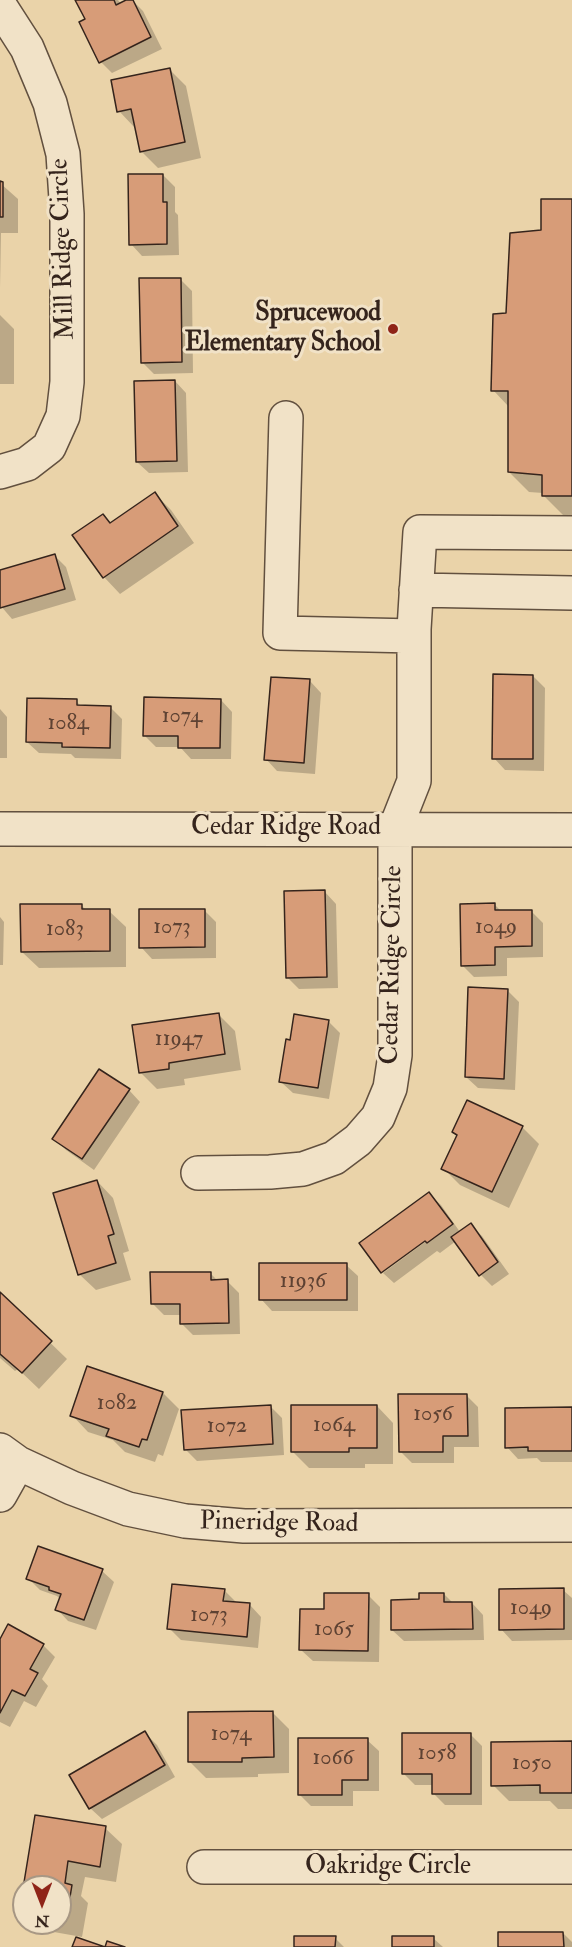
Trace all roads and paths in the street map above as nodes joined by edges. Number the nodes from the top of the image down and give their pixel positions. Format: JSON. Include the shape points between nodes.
{"nodes":[{"id":1,"x":0,"y":6,"type":"edge"},
{"id":2,"x":286,"y":418,"type":"dead end"},
{"id":3,"x":0,"y":472,"type":"edge"},
{"id":4,"x":572,"y":533,"type":"edge"},
{"id":5,"x":416,"y":590,"type":"junction"},
{"id":6,"x":572,"y":592,"type":"edge"},
{"id":7,"x":414,"y":636,"type":"junction"},
{"id":8,"x":394,"y":828,"type":"junction"},
{"id":9,"x":0,"y":829,"type":"edge"},
{"id":10,"x":572,"y":830,"type":"edge"},
{"id":11,"x":198,"y":1173,"type":"dead end"},
{"id":12,"x":9,"y":1457,"type":"edge"},
{"id":13,"x":0,"y":1495,"type":"edge"},
{"id":14,"x":572,"y":1526,"type":"edge"},
{"id":15,"x":204,"y":1868,"type":"dead end"},
{"id":16,"x":572,"y":1868,"type":"edge"}],
"edges":[{"from":1,"to":3,"type":"street","name":"Mill Ridge Circle","via":[[32,59],[50,103],[63,154],[67,382],[63,416],[49,447],[27,464]]},
{"from":2,"to":7,"type":"street","via":[[280,633]]},
{"from":4,"to":5,"type":"street","via":[[420,532]]},
{"from":5,"to":6,"type":"street"},
{"from":5,"to":7,"type":"street"},
{"from":7,"to":8,"type":"street","via":[[414,781]]},
{"from":8,"to":9,"type":"street","name":"Cedar Ridge Road"},
{"from":8,"to":10,"type":"street","name":"Cedar Ridge Road"},
{"from":8,"to":11,"type":"street","name":"Cedar Ridge Circle","via":[[395,1055],[390,1088],[378,1117],[358,1140],[334,1158],[303,1169]]},
{"from":12,"to":13,"type":"street"},
{"from":12,"to":14,"type":"street","name":"Pineridge Road","via":[[72,1488],[128,1509],[185,1521],[244,1526]]},
{"from":15,"to":16,"type":"street","name":"Oakridge Circle"}]}
